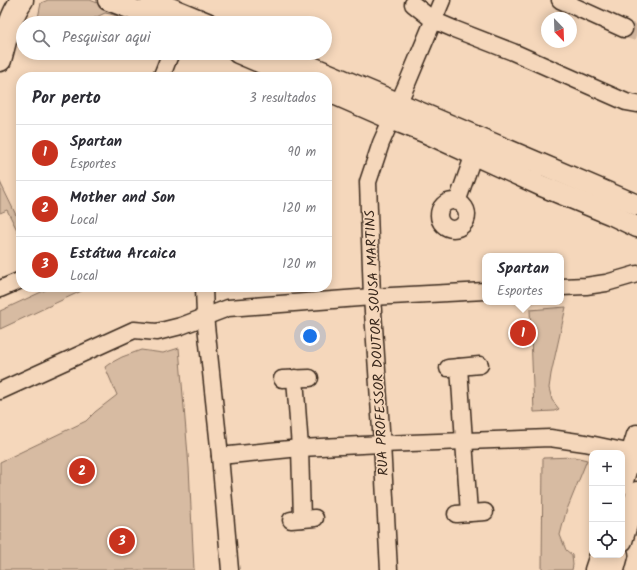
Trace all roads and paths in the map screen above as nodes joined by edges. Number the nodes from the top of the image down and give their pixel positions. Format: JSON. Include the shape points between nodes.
{"nodes":[{"id":1,"x":22,"y":0,"type":"edge"},
{"id":2,"x":108,"y":0,"type":"edge"},
{"id":3,"x":442,"y":0,"type":"edge"},
{"id":4,"x":560,"y":0,"type":"edge"},
{"id":5,"x":413,"y":4,"type":"dead end"},
{"id":6,"x":158,"y":9,"type":"edge"},
{"id":7,"x":182,"y":16,"type":"edge"},
{"id":8,"x":433,"y":20,"type":"junction"},
{"id":9,"x":624,"y":28,"type":"tunnel mouth"},
{"id":10,"x":0,"y":60,"type":"edge"},
{"id":11,"x":168,"y":60,"type":"edge"},
{"id":12,"x":254,"y":60,"type":"edge"},
{"id":13,"x":293,"y":60,"type":"edge"},
{"id":14,"x":163,"y":72,"type":"edge"},
{"id":15,"x":282,"y":72,"type":"edge"},
{"id":16,"x":317,"y":72,"type":"edge"},
{"id":17,"x":332,"y":80,"type":"edge"},
{"id":18,"x":332,"y":92,"type":"edge"},
{"id":19,"x":637,"y":104,"type":"edge"},
{"id":20,"x":394,"y":111,"type":"junction"},
{"id":21,"x":474,"y":154,"type":"junction"},
{"id":22,"x":457,"y":202,"type":"dead end"},
{"id":23,"x":637,"y":205,"type":"edge"},
{"id":24,"x":635,"y":226,"type":"edge"},
{"id":25,"x":636,"y":273,"type":"edge"},
{"id":26,"x":16,"y":282,"type":"edge"},
{"id":27,"x":564,"y":287,"type":"edge"},
{"id":28,"x":0,"y":289,"type":"edge"},
{"id":29,"x":482,"y":291,"type":"edge"},
{"id":30,"x":204,"y":292,"type":"edge"},
{"id":31,"x":372,"y":297,"type":"junction"},
{"id":32,"x":205,"y":316,"type":"junction"},
{"id":33,"x":480,"y":365,"type":"dead end"},
{"id":34,"x":296,"y":378,"type":"dead end"},
{"id":35,"x":0,"y":391,"type":"edge"},
{"id":36,"x":464,"y":441,"type":"junction"},
{"id":37,"x":382,"y":444,"type":"junction"},
{"id":38,"x":635,"y":447,"type":"edge"},
{"id":39,"x":300,"y":448,"type":"junction"},
{"id":40,"x":220,"y":456,"type":"junction"},
{"id":41,"x":625,"y":475,"type":"edge"},
{"id":42,"x":637,"y":492,"type":"edge"},
{"id":43,"x":470,"y":513,"type":"dead end"},
{"id":44,"x":302,"y":519,"type":"dead end"},
{"id":45,"x":625,"y":531,"type":"edge"},
{"id":46,"x":599,"y":558,"type":"edge"},
{"id":47,"x":617,"y":558,"type":"edge"},
{"id":48,"x":230,"y":570,"type":"edge"},
{"id":49,"x":389,"y":570,"type":"edge"},
{"id":50,"x":595,"y":570,"type":"edge"},
{"id":51,"x":614,"y":570,"type":"edge"}],
"edges":[{"from":1,"to":10,"type":"main road","via":[[11,18]]},
{"from":2,"to":6,"type":"street"},
{"from":3,"to":8,"type":"street","name":"RUA PROFESSOR DOUTOR SOUSA MARTINS"},
{"from":4,"to":9,"type":"street"},
{"from":5,"to":8,"type":"street"},
{"from":6,"to":7,"type":"street"},
{"from":8,"to":19,"type":"street","via":[[626,102]]},
{"from":8,"to":20,"type":"street","name":"RUA PROFESSOR DOUTOR SOUSA MARTINS"},
{"from":11,"to":14,"type":"street"},
{"from":12,"to":15,"type":"street"},
{"from":13,"to":16,"type":"street"},
{"from":17,"to":20,"type":"street"},
{"from":18,"to":20,"type":"street"},
{"from":20,"to":21,"type":"street","via":[[424,132]]},
{"from":20,"to":23,"type":"street"},
{"from":20,"to":31,"type":"street","name":"RUA PROFESSOR DOUTOR SOUSA MARTINS","via":[[368,182]]},
{"from":21,"to":22,"type":"street"},
{"from":21,"to":24,"type":"street"},
{"from":25,"to":27,"type":"street","via":[[606,283]]},
{"from":26,"to":28,"type":"street"},
{"from":29,"to":31,"type":"street"},
{"from":30,"to":32,"type":"street"},
{"from":31,"to":32,"type":"street","via":[[228,308]]},
{"from":31,"to":37,"type":"street","name":"RUA PROFESSOR DOUTOR SOUSA MARTINS"},
{"from":32,"to":35,"type":"street","via":[[157,332],[134,330]]},
{"from":32,"to":40,"type":"street"},
{"from":33,"to":36,"type":"street","via":[[454,368]]},
{"from":34,"to":39,"type":"street"},
{"from":36,"to":37,"type":"street"},
{"from":36,"to":38,"type":"street","via":[[550,438]]},
{"from":36,"to":43,"type":"street"},
{"from":37,"to":39,"type":"street"},
{"from":37,"to":49,"type":"street","name":"RUA PROFESSOR DOUTOR SOUSA MARTINS"},
{"from":38,"to":41,"type":"street"},
{"from":39,"to":40,"type":"street"},
{"from":39,"to":44,"type":"street"},
{"from":40,"to":48,"type":"street"},
{"from":42,"to":45,"type":"street"},
{"from":46,"to":50,"type":"street"},
{"from":47,"to":51,"type":"street"}]}
